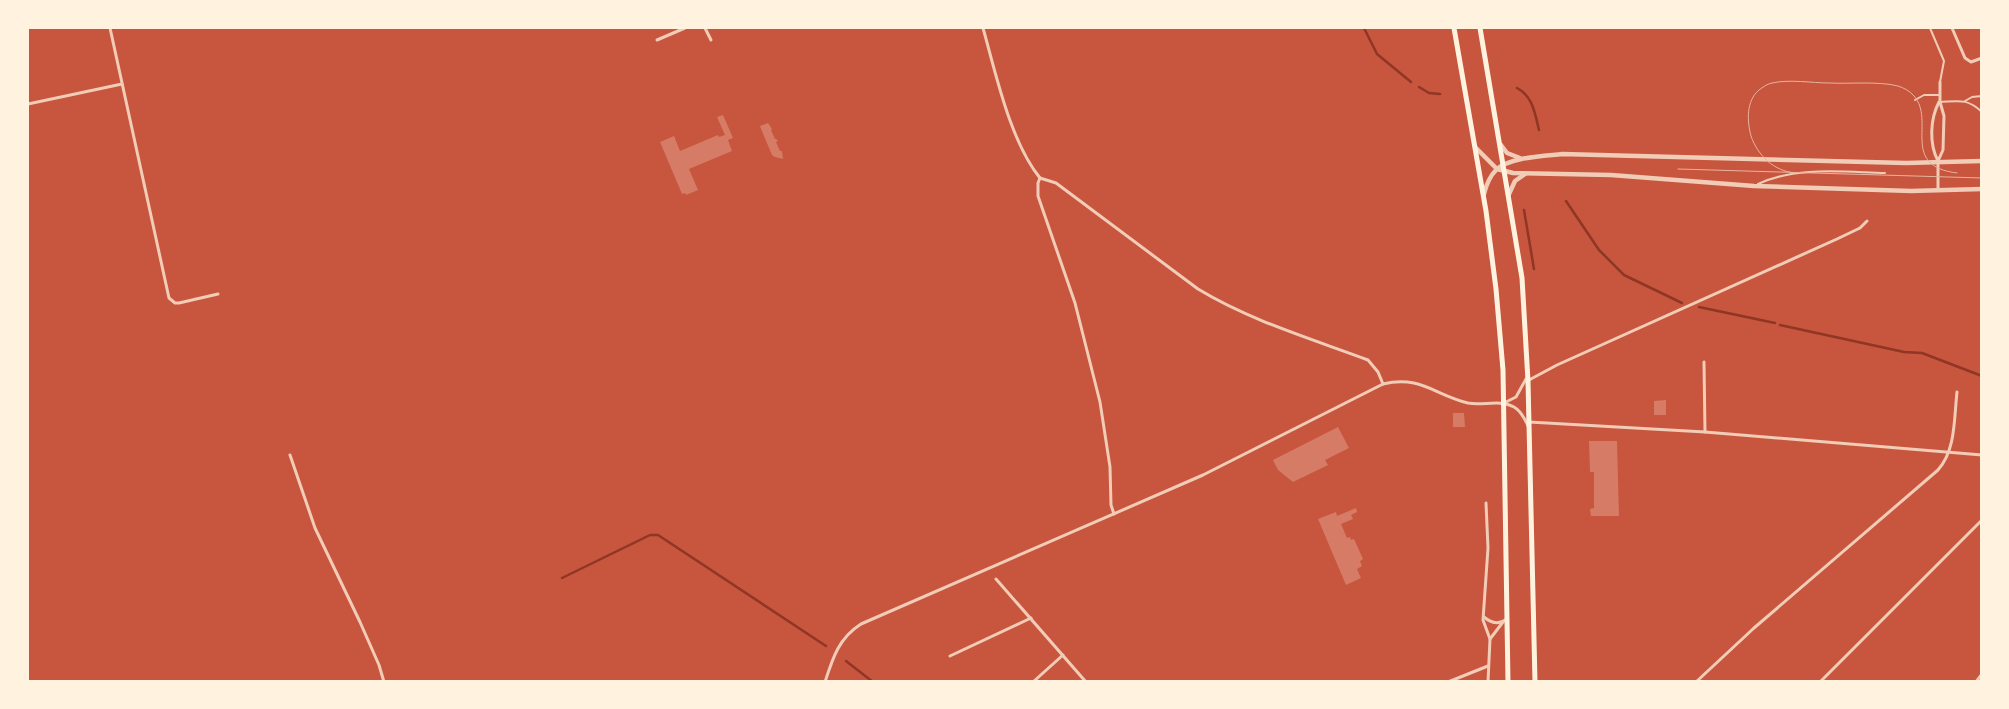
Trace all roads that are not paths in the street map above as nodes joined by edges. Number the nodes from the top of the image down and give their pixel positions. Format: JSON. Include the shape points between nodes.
{"nodes":[{"id":1,"x":110,"y":28,"type":"edge"},
{"id":2,"x":685,"y":28,"type":"edge"},
{"id":3,"x":705,"y":28,"type":"edge"},
{"id":4,"x":983,"y":28,"type":"edge"},
{"id":5,"x":1454,"y":28,"type":"edge"},
{"id":6,"x":1480,"y":28,"type":"edge"},
{"id":7,"x":1930,"y":28,"type":"edge"},
{"id":8,"x":1952,"y":28,"type":"edge"},
{"id":9,"x":657,"y":40,"type":"dead end"},
{"id":10,"x":711,"y":40,"type":"dead end"},
{"id":11,"x":1982,"y":58,"type":"edge"},
{"id":12,"x":1940,"y":82,"type":"joint"},
{"id":13,"x":122,"y":84,"type":"junction"},
{"id":14,"x":1939,"y":95,"type":"junction"},
{"id":15,"x":1982,"y":96,"type":"edge"},
{"id":16,"x":1915,"y":100,"type":"dead end"},
{"id":17,"x":1965,"y":101,"type":"junction"},
{"id":18,"x":1940,"y":102,"type":"junction"},
{"id":19,"x":28,"y":104,"type":"edge"},
{"id":20,"x":1982,"y":112,"type":"edge"},
{"id":21,"x":1500,"y":142,"type":"junction"},
{"id":22,"x":1476,"y":148,"type":"junction"},
{"id":23,"x":1526,"y":158,"type":"junction"},
{"id":24,"x":1938,"y":161,"type":"junction"},
{"id":25,"x":1982,"y":161,"type":"edge"},
{"id":26,"x":1503,"y":165,"type":"junction"},
{"id":27,"x":1496,"y":169,"type":"junction"},
{"id":28,"x":1504,"y":172,"type":"junction"},
{"id":29,"x":1885,"y":173,"type":"dead end"},
{"id":30,"x":1529,"y":174,"type":"junction"},
{"id":31,"x":1040,"y":178,"type":"junction"},
{"id":32,"x":1754,"y":186,"type":"junction"},
{"id":33,"x":1982,"y":189,"type":"edge"},
{"id":34,"x":1938,"y":190,"type":"junction"},
{"id":35,"x":1483,"y":196,"type":"junction"},
{"id":36,"x":1509,"y":196,"type":"junction"},
{"id":37,"x":1866,"y":220,"type":"dead end"},
{"id":38,"x":218,"y":294,"type":"dead end"},
{"id":39,"x":1704,"y":362,"type":"dead end"},
{"id":40,"x":1528,"y":378,"type":"junction"},
{"id":41,"x":1383,"y":384,"type":"junction"},
{"id":42,"x":1956,"y":392,"type":"dead end"},
{"id":43,"x":1504,"y":403,"type":"junction"},
{"id":44,"x":1529,"y":425,"type":"junction"},
{"id":45,"x":1705,"y":432,"type":"junction"},
{"id":46,"x":1949,"y":452,"type":"junction"},
{"id":47,"x":290,"y":456,"type":"dead end"},
{"id":48,"x":1982,"y":456,"type":"edge"},
{"id":49,"x":1486,"y":503,"type":"dead end"},
{"id":50,"x":1114,"y":514,"type":"junction"},
{"id":51,"x":1982,"y":520,"type":"edge"},
{"id":52,"x":996,"y":579,"type":"dead end"},
{"id":53,"x":1483,"y":617,"type":"junction"},
{"id":54,"x":1031,"y":618,"type":"junction"},
{"id":55,"x":1508,"y":618,"type":"junction"},
{"id":56,"x":1502,"y":622,"type":"junction"},
{"id":57,"x":1490,"y":639,"type":"junction"},
{"id":58,"x":1063,"y":655,"type":"junction"},
{"id":59,"x":950,"y":656,"type":"dead end"},
{"id":60,"x":1488,"y":666,"type":"junction"},
{"id":61,"x":1982,"y":674,"type":"edge"},
{"id":62,"x":384,"y":682,"type":"edge"},
{"id":63,"x":825,"y":682,"type":"edge"},
{"id":64,"x":1033,"y":682,"type":"edge"},
{"id":65,"x":1086,"y":682,"type":"edge"},
{"id":66,"x":1448,"y":682,"type":"edge"},
{"id":67,"x":1488,"y":682,"type":"edge"},
{"id":68,"x":1508,"y":682,"type":"edge"},
{"id":69,"x":1535,"y":682,"type":"edge"},
{"id":70,"x":1696,"y":682,"type":"edge"},
{"id":71,"x":1820,"y":682,"type":"edge"},
{"id":72,"x":1976,"y":682,"type":"edge"}],
"edges":[{"from":1,"to":13,"type":"street"},
{"from":2,"to":9,"type":"street"},
{"from":3,"to":10,"type":"street"},
{"from":4,"to":31,"type":"street","via":[[1022,151]]},
{"from":5,"to":22,"type":"main road"},
{"from":6,"to":21,"type":"main road"},
{"from":7,"to":12,"type":"lane","via":[[1944,61]]},
{"from":8,"to":11,"type":"street","via":[[1965,58],[1970,62]]},
{"from":12,"to":14,"type":"street"},
{"from":13,"to":19,"type":"street"},
{"from":13,"to":38,"type":"street","via":[[169,298],[179,303]]},
{"from":14,"to":16,"type":"lane","via":[[1924,94]]},
{"from":14,"to":18,"type":"street"},
{"from":15,"to":17,"type":"lane"},
{"from":17,"to":18,"type":"lane"},
{"from":17,"to":20,"type":"lane"},
{"from":18,"to":24,"type":"street","via":[[1944,116],[1943,150]]},
{"from":18,"to":24,"type":"street","via":[[1934,115],[1932,141]]},
{"from":21,"to":23,"type":"street","via":[[1507,153],[1516,158]]},
{"from":21,"to":26,"type":"main road"},
{"from":22,"to":27,"type":"street"},
{"from":22,"to":35,"type":"main road"},
{"from":23,"to":24,"type":"street","via":[[1574,154],[1906,163]]},
{"from":23,"to":26,"type":"street"},
{"from":24,"to":25,"type":"street"},
{"from":24,"to":34,"type":"street"},
{"from":26,"to":27,"type":"street"},
{"from":26,"to":28,"type":"main road"},
{"from":27,"to":28,"type":"street"},
{"from":27,"to":35,"type":"street"},
{"from":28,"to":30,"type":"street"},
{"from":28,"to":36,"type":"main road"},
{"from":29,"to":32,"type":"lane","via":[[1816,171],[1771,178]]},
{"from":30,"to":32,"type":"street","via":[[1612,175]]},
{"from":30,"to":36,"type":"street","via":[[1515,181]]},
{"from":31,"to":41,"type":"street","via":[[1056,183],[1215,299],[1368,360]]},
{"from":31,"to":50,"type":"street","via":[[1038,196],[1075,303],[1100,402]]},
{"from":32,"to":34,"type":"street"},
{"from":33,"to":34,"type":"street"},
{"from":35,"to":43,"type":"main road","via":[[1496,289]]},
{"from":36,"to":40,"type":"main road","via":[[1522,278]]},
{"from":37,"to":40,"type":"street","via":[[1860,228],[1846,235]]},
{"from":39,"to":45,"type":"street"},
{"from":40,"to":43,"type":"street","via":[[1516,397]]},
{"from":40,"to":44,"type":"main road"},
{"from":41,"to":43,"type":"street","via":[[1408,380],[1468,402]]},
{"from":41,"to":50,"type":"street","via":[[1203,475]]},
{"from":42,"to":46,"type":"street"},
{"from":43,"to":44,"type":"street","via":[[1516,408]]},
{"from":43,"to":55,"type":"main road"},
{"from":44,"to":45,"type":"street"},
{"from":44,"to":69,"type":"main road"},
{"from":45,"to":46,"type":"street"},
{"from":46,"to":48,"type":"street"},
{"from":46,"to":70,"type":"street","via":[[1938,470]]},
{"from":47,"to":62,"type":"street","via":[[315,528],[360,622]]},
{"from":49,"to":53,"type":"street","via":[[1488,548]]},
{"from":50,"to":63,"type":"street","via":[[861,624],[850,631],[840,644]]},
{"from":51,"to":71,"type":"street"},
{"from":52,"to":54,"type":"street"},
{"from":53,"to":56,"type":"street","via":[[1489,622]]},
{"from":53,"to":57,"type":"street"},
{"from":54,"to":58,"type":"street"},
{"from":54,"to":59,"type":"street"},
{"from":55,"to":56,"type":"street"},
{"from":55,"to":68,"type":"main road"},
{"from":56,"to":57,"type":"street"},
{"from":57,"to":60,"type":"street"},
{"from":58,"to":64,"type":"street"},
{"from":58,"to":65,"type":"street"},
{"from":60,"to":66,"type":"street"},
{"from":60,"to":67,"type":"street"},
{"from":61,"to":72,"type":"street"}]}
